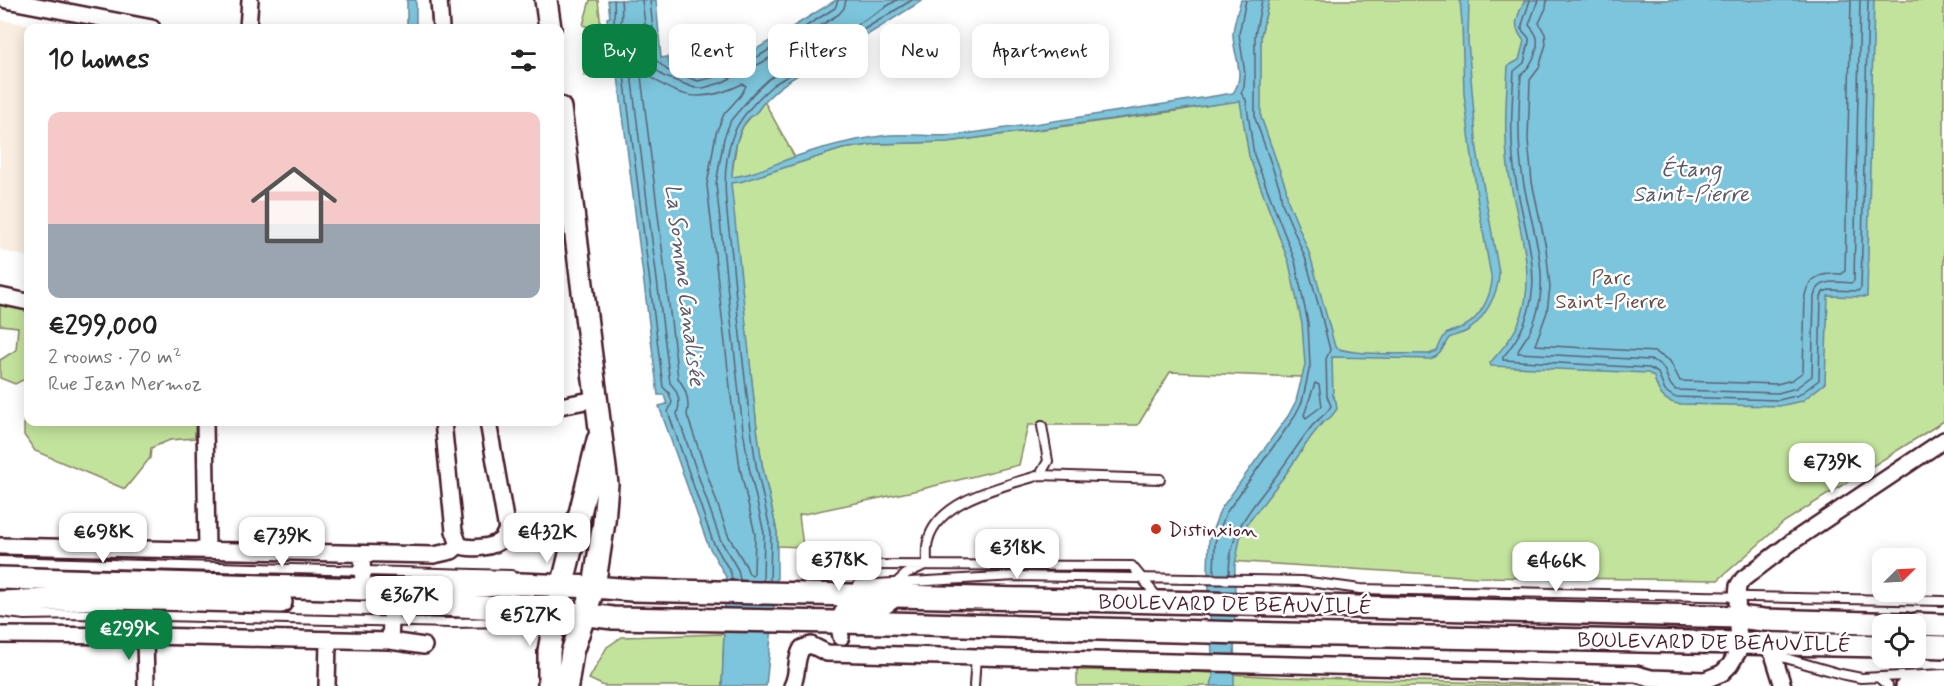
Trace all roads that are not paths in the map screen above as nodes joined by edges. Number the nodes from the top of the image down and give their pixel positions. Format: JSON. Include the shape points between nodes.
{"nodes":[{"id":1,"x":6,"y":0,"type":"edge"},
{"id":2,"x":250,"y":0,"type":"edge"},
{"id":3,"x":439,"y":0,"type":"edge"},
{"id":4,"x":546,"y":0,"type":"edge"},
{"id":5,"x":131,"y":24,"type":"edge"},
{"id":6,"x":248,"y":24,"type":"edge"},
{"id":7,"x":441,"y":24,"type":"edge"},
{"id":8,"x":549,"y":24,"type":"edge"},
{"id":9,"x":564,"y":140,"type":"edge"},
{"id":10,"x":0,"y":296,"type":"edge"},
{"id":11,"x":24,"y":301,"type":"edge"},
{"id":12,"x":596,"y":399,"type":"junction"},
{"id":13,"x":564,"y":405,"type":"edge"},
{"id":14,"x":205,"y":426,"type":"edge"},
{"id":15,"x":442,"y":426,"type":"edge"},
{"id":16,"x":489,"y":426,"type":"edge"},
{"id":17,"x":1042,"y":426,"type":"dead end"},
{"id":18,"x":600,"y":433,"type":"junction"},
{"id":19,"x":1944,"y":440,"type":"edge"},
{"id":20,"x":1040,"y":475,"type":"junction"},
{"id":21,"x":1160,"y":479,"type":"dead end"},
{"id":22,"x":459,"y":545,"type":"junction"},
{"id":23,"x":0,"y":546,"type":"edge"},
{"id":24,"x":207,"y":550,"type":"junction"},
{"id":25,"x":362,"y":554,"type":"junction"},
{"id":26,"x":0,"y":561,"type":"edge"},
{"id":27,"x":927,"y":564,"type":"junction"},
{"id":28,"x":861,"y":565,"type":"dead end"},
{"id":29,"x":0,"y":578,"type":"edge"},
{"id":30,"x":1142,"y":578,"type":"junction"},
{"id":31,"x":363,"y":580,"type":"junction"},
{"id":32,"x":563,"y":585,"type":"junction"},
{"id":33,"x":854,"y":585,"type":"dead end"},
{"id":34,"x":594,"y":586,"type":"junction"},
{"id":35,"x":897,"y":590,"type":"junction"},
{"id":36,"x":1737,"y":596,"type":"junction"},
{"id":37,"x":1944,"y":601,"type":"edge"},
{"id":38,"x":0,"y":602,"type":"edge"},
{"id":39,"x":1161,"y":602,"type":"junction"},
{"id":40,"x":556,"y":610,"type":"junction"},
{"id":41,"x":0,"y":612,"type":"edge"},
{"id":42,"x":392,"y":612,"type":"junction"},
{"id":43,"x":585,"y":614,"type":"junction"},
{"id":44,"x":1738,"y":618,"type":"junction"},
{"id":45,"x":1872,"y":623,"type":"edge"},
{"id":46,"x":1926,"y":624,"type":"edge"},
{"id":47,"x":1944,"y":625,"type":"edge"},
{"id":48,"x":829,"y":626,"type":"junction"},
{"id":49,"x":0,"y":634,"type":"edge"},
{"id":50,"x":145,"y":636,"type":"junction"},
{"id":51,"x":328,"y":640,"type":"junction"},
{"id":52,"x":390,"y":641,"type":"junction"},
{"id":53,"x":1739,"y":643,"type":"junction"},
{"id":54,"x":424,"y":646,"type":"dead end"},
{"id":55,"x":1872,"y":646,"type":"edge"},
{"id":56,"x":1926,"y":646,"type":"edge"},
{"id":57,"x":1944,"y":647,"type":"edge"},
{"id":58,"x":1769,"y":649,"type":"junction"},
{"id":59,"x":850,"y":652,"type":"junction"},
{"id":60,"x":976,"y":656,"type":"junction"},
{"id":61,"x":1878,"y":677,"type":"junction"},
{"id":62,"x":1940,"y":681,"type":"edge"},
{"id":63,"x":1903,"y":682,"type":"edge"},
{"id":64,"x":146,"y":686,"type":"edge"},
{"id":65,"x":327,"y":686,"type":"edge"},
{"id":66,"x":549,"y":686,"type":"edge"},
{"id":67,"x":567,"y":686,"type":"edge"},
{"id":68,"x":792,"y":686,"type":"edge"},
{"id":69,"x":974,"y":686,"type":"edge"},
{"id":70,"x":1783,"y":686,"type":"edge"},
{"id":71,"x":1888,"y":686,"type":"edge"}],
"edges":[{"from":1,"to":5,"type":"street"},
{"from":2,"to":6,"type":"street"},
{"from":3,"to":7,"type":"street"},
{"from":4,"to":8,"type":"main road"},
{"from":9,"to":12,"type":"main road"},
{"from":10,"to":11,"type":"street"},
{"from":12,"to":13,"type":"street"},
{"from":12,"to":18,"type":"main road"},
{"from":14,"to":24,"type":"street"},
{"from":15,"to":22,"type":"street","via":[[454,531]]},
{"from":16,"to":22,"type":"street","via":[[507,530],[497,542],[465,548]]},
{"from":17,"to":20,"type":"lane","via":[[1048,461]]},
{"from":18,"to":32,"type":"main road"},
{"from":18,"to":34,"type":"main road","via":[[607,484]]},
{"from":19,"to":36,"type":"street","via":[[1754,570],[1738,586]]},
{"from":20,"to":21,"type":"lane"},
{"from":20,"to":27,"type":"lane","via":[[987,491],[951,508],[928,540]]},
{"from":22,"to":25,"type":"street","via":[[434,555]]},
{"from":23,"to":24,"type":"street"},
{"from":24,"to":25,"type":"street"},
{"from":25,"to":31,"type":"street"},
{"from":26,"to":31,"type":"lane","via":[[206,568]]},
{"from":27,"to":28,"type":"lane"},
{"from":27,"to":30,"type":"lane","via":[[1132,566]]},
{"from":27,"to":35,"type":"lane","via":[[906,574]]},
{"from":29,"to":31,"type":"main road","name":"BOULEVARD DE BEAUVILLÉ"},
{"from":30,"to":35,"type":"lane","via":[[1016,576]]},
{"from":30,"to":36,"type":"lane","via":[[1302,581],[1360,589]]},
{"from":30,"to":39,"type":"lane"},
{"from":31,"to":32,"type":"main road","name":"BOULEVARD DE BEAUVILLÉ","via":[[441,589]]},
{"from":32,"to":34,"type":"main road","name":"BOULEVARD DE BEAUVILLÉ"},
{"from":32,"to":40,"type":"main road"},
{"from":33,"to":35,"type":"lane"},
{"from":34,"to":35,"type":"main road","name":"BOULEVARD DE BEAUVILLÉ","via":[[716,592]]},
{"from":34,"to":43,"type":"main road"},
{"from":35,"to":39,"type":"main road","name":"BOULEVARD DE BEAUVILLÉ"},
{"from":35,"to":48,"type":"street","via":[[882,608],[845,607]]},
{"from":36,"to":37,"type":"lane"},
{"from":36,"to":44,"type":"street"},
{"from":38,"to":42,"type":"main road","name":"BOULEVARD DE BEAUVILLÉ","via":[[110,598]]},
{"from":39,"to":44,"type":"main road","name":"BOULEVARD DE BEAUVILLÉ"},
{"from":40,"to":42,"type":"main road","name":"BOULEVARD DE BEAUVILLÉ"},
{"from":40,"to":43,"type":"main road","name":"BOULEVARD DE BEAUVILLÉ"},
{"from":40,"to":66,"type":"main road","via":[[549,651]]},
{"from":41,"to":42,"type":"lane"},
{"from":42,"to":52,"type":"street"},
{"from":43,"to":48,"type":"main road","name":"BOULEVARD DE BEAUVILLÉ"},
{"from":43,"to":67,"type":"main road","via":[[572,652]]},
{"from":44,"to":45,"type":"main road","name":"BOULEVARD DE BEAUVILLÉ"},
{"from":44,"to":53,"type":"street"},
{"from":46,"to":47,"type":"main road"},
{"from":48,"to":53,"type":"main road","name":"BOULEVARD DE BEAUVILLÉ"},
{"from":48,"to":59,"type":"street"},
{"from":49,"to":50,"type":"street"},
{"from":50,"to":51,"type":"street"},
{"from":50,"to":64,"type":"street"},
{"from":51,"to":52,"type":"street"},
{"from":51,"to":65,"type":"street"},
{"from":52,"to":54,"type":"street"},
{"from":53,"to":58,"type":"main road","name":"BOULEVARD DE BEAUVILLÉ"},
{"from":53,"to":60,"type":"street","name":"BOULEVARD DE BEAUVILLÉ","via":[[1730,665],[1705,680],[1636,674]]},
{"from":55,"to":58,"type":"main road","name":"BOULEVARD DE BEAUVILLÉ"},
{"from":56,"to":57,"type":"main road"},
{"from":58,"to":61,"type":"lane","via":[[1841,674]]},
{"from":58,"to":70,"type":"street"},
{"from":59,"to":60,"type":"street","name":"BOULEVARD DE BEAUVILLÉ"},
{"from":59,"to":68,"type":"street","name":"BOULEVARD DE BEAUVILLÉ","via":[[827,653],[811,645],[802,648]]},
{"from":60,"to":69,"type":"lane"},
{"from":61,"to":63,"type":"lane"},
{"from":61,"to":71,"type":"lane"},
{"from":62,"to":63,"type":"street"}]}
